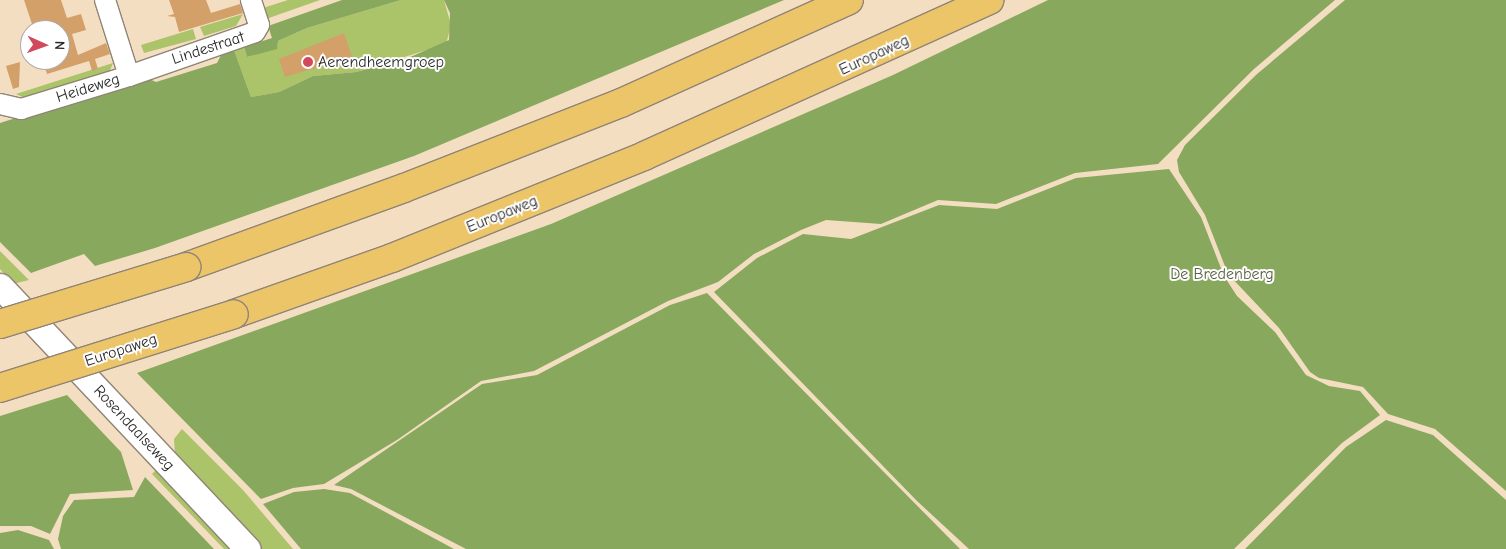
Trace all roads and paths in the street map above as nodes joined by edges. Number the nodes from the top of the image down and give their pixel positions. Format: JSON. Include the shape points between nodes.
{"nodes":[{"id":1,"x":105,"y":0,"type":"edge"},
{"id":2,"x":251,"y":0,"type":"edge"},
{"id":3,"x":849,"y":0,"type":"edge"},
{"id":4,"x":989,"y":0,"type":"edge"},
{"id":5,"x":129,"y":76,"type":"junction"},
{"id":6,"x":0,"y":104,"type":"edge"},
{"id":7,"x":0,"y":286,"type":"edge"},
{"id":8,"x":0,"y":324,"type":"edge"},
{"id":9,"x":0,"y":388,"type":"edge"},
{"id":10,"x":248,"y":549,"type":"edge"}],
"edges":[{"from":1,"to":5,"type":"street","name":"Heideweg"},
{"from":2,"to":5,"type":"street","name":"Lindestraat","via":[[259,25],[255,32]]},
{"from":3,"to":8,"type":"highway","bridge":true,"via":[[603,110],[404,188],[186,267]]},
{"from":4,"to":9,"type":"highway","name":"Europaweg","bridge":true,"via":[[644,156],[392,258],[234,314]]},
{"from":5,"to":6,"type":"street","name":"Heideweg","via":[[21,109]]},
{"from":7,"to":10,"type":"street","name":"Rosendaalseweg"}]}
